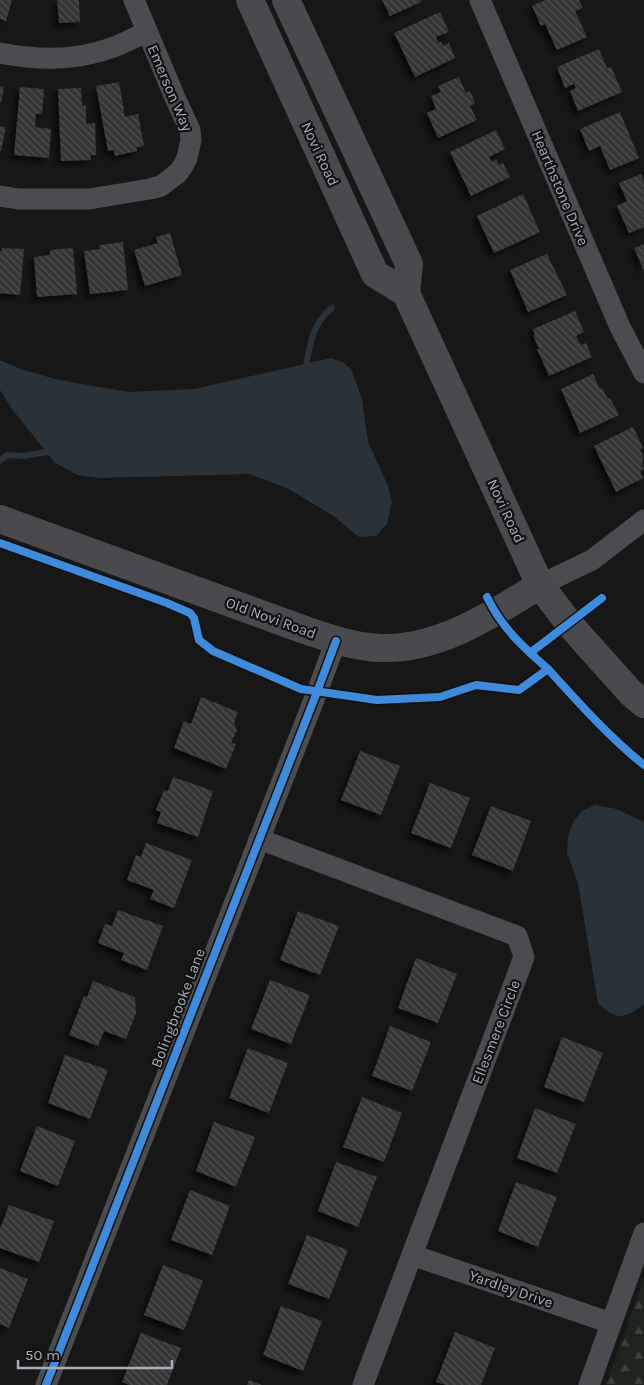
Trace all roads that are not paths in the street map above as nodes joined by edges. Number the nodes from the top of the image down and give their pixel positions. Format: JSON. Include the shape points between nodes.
{"nodes":[{"id":1,"x":134,"y":0,"type":"edge"},
{"id":2,"x":250,"y":0,"type":"edge"},
{"id":3,"x":286,"y":0,"type":"edge"},
{"id":4,"x":480,"y":0,"type":"edge"},
{"id":5,"x":147,"y":32,"type":"junction"},
{"id":6,"x":0,"y":53,"type":"edge"},
{"id":7,"x":0,"y":196,"type":"edge"},
{"id":8,"x":406,"y":293,"type":"junction"},
{"id":9,"x":644,"y":373,"type":"edge"},
{"id":10,"x":0,"y":519,"type":"edge"},
{"id":11,"x":644,"y":520,"type":"edge"},
{"id":12,"x":540,"y":585,"type":"junction"},
{"id":13,"x":336,"y":641,"type":"junction"},
{"id":14,"x":644,"y":704,"type":"edge"},
{"id":15,"x":259,"y":839,"type":"junction"},
{"id":16,"x":644,"y":1233,"type":"edge"},
{"id":17,"x":412,"y":1255,"type":"junction"},
{"id":18,"x":611,"y":1323,"type":"junction"},
{"id":19,"x":46,"y":1385,"type":"edge"},
{"id":20,"x":363,"y":1385,"type":"edge"},
{"id":21,"x":589,"y":1385,"type":"edge"}],
"edges":[{"from":1,"to":5,"type":"street","name":"Emerson Way"},
{"from":2,"to":8,"type":"main road","name":"Novi Road","via":[[375,274]]},
{"from":3,"to":8,"type":"main road","via":[[409,264]]},
{"from":4,"to":9,"type":"street","name":"Hearthstone Drive","via":[[620,327]]},
{"from":5,"to":6,"type":"street","via":[[112,48],[76,56],[37,57]]},
{"from":5,"to":7,"type":"street","name":"Emerson Way","via":[[190,130],[187,158],[178,174],[161,186],[89,199]]},
{"from":8,"to":12,"type":"main road","name":"Novi Road"},
{"from":10,"to":13,"type":"main road","name":"Old Novi Road"},
{"from":11,"to":12,"type":"street","via":[[592,560]]},
{"from":12,"to":13,"type":"main road","name":"Old Novi Road","via":[[495,613],[414,644],[378,647]]},
{"from":12,"to":14,"type":"main road","name":"Novi Road","via":[[571,626]]},
{"from":13,"to":15,"type":"street","name":"Bolingbrooke Lane"},
{"from":15,"to":17,"type":"street","name":"Ellesmere Circle","via":[[517,936],[524,957]]},
{"from":15,"to":19,"type":"street","name":"Bolingbrooke Lane"},
{"from":16,"to":18,"type":"street"},
{"from":17,"to":18,"type":"street","name":"Yardley Drive"},
{"from":17,"to":20,"type":"street","name":"Ellesmere Circle"},
{"from":18,"to":21,"type":"street"}]}
